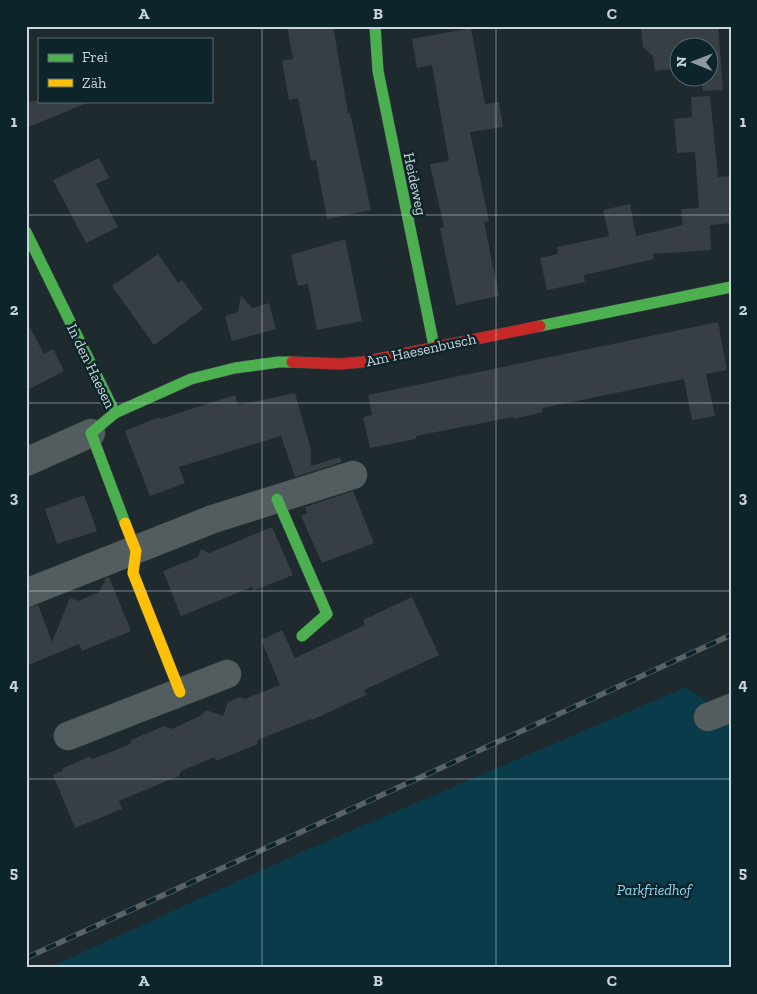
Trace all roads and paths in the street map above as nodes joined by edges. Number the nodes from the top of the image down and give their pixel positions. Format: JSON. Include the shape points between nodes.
{"nodes":[{"id":1,"x":375,"y":26,"type":"edge"},
{"id":2,"x":26,"y":232,"type":"edge"},
{"id":3,"x":731,"y":287,"type":"edge"},
{"id":4,"x":434,"y":346,"type":"junction"},
{"id":5,"x":115,"y":413,"type":"junction"},
{"id":6,"x":91,"y":433,"type":"junction"},
{"id":7,"x":26,"y":462,"type":"edge"},
{"id":8,"x":353,"y":475,"type":"dead end"},
{"id":9,"x":276,"y":499,"type":"junction"},
{"id":10,"x":136,"y":550,"type":"junction"},
{"id":11,"x":26,"y":593,"type":"edge"},
{"id":12,"x":302,"y":636,"type":"dead end"},
{"id":13,"x":227,"y":674,"type":"dead end"},
{"id":14,"x":180,"y":692,"type":"junction"},
{"id":15,"x":68,"y":736,"type":"dead end"}],
"edges":[{"from":1,"to":4,"type":"street","name":"Heideweg","via":[[378,71]]},
{"from":2,"to":5,"type":"street","name":"In den Haesen"},
{"from":3,"to":4,"type":"street","name":"Am Haesenbusch"},
{"from":4,"to":5,"type":"street","name":"Am Haesenbusch","via":[[363,362],[279,362],[234,368],[191,379]]},
{"from":5,"to":6,"type":"street","name":"In den Haesen"},
{"from":6,"to":7,"type":"street"},
{"from":6,"to":10,"type":"street"},
{"from":8,"to":9,"type":"street"},
{"from":9,"to":10,"type":"street","via":[[213,519]]},
{"from":9,"to":12,"type":"street","via":[[327,614]]},
{"from":10,"to":11,"type":"street"},
{"from":10,"to":14,"type":"street","via":[[134,573]]},
{"from":13,"to":14,"type":"street"},
{"from":14,"to":15,"type":"street"}]}
